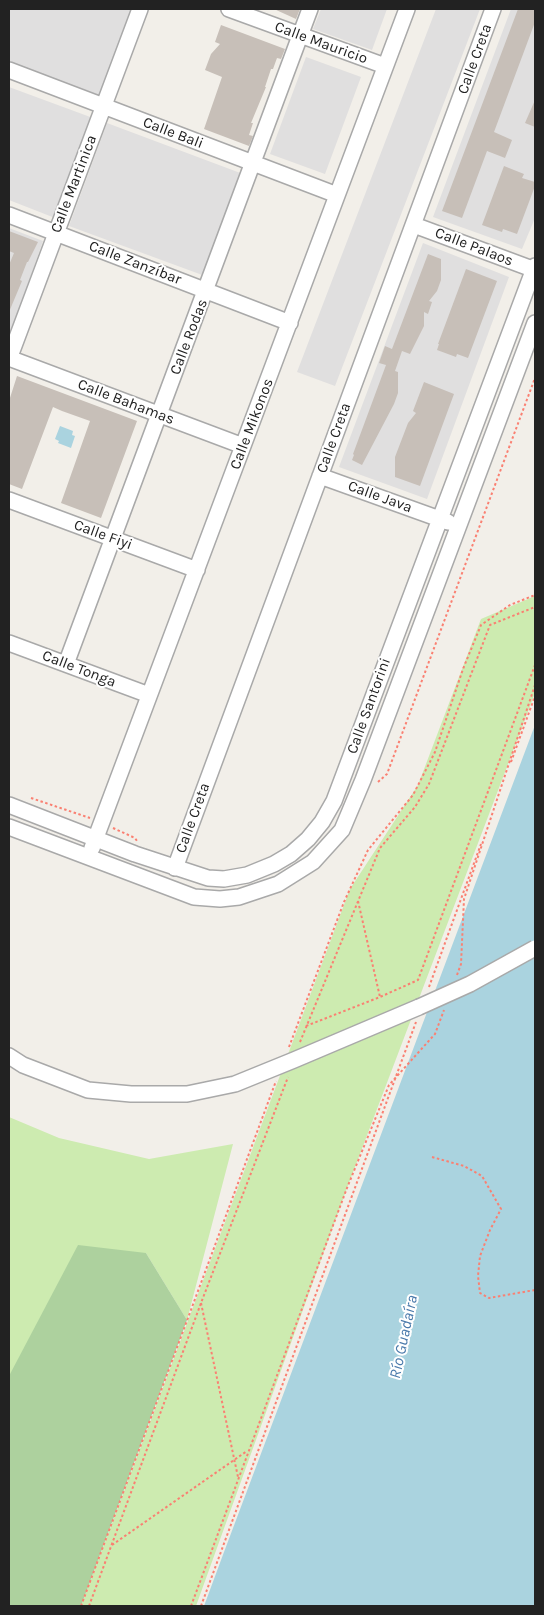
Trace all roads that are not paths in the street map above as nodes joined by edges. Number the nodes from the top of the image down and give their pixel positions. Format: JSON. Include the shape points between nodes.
{"nodes":[{"id":1,"x":140,"y":9,"type":"edge"},
{"id":2,"x":229,"y":9,"type":"edge"},
{"id":3,"x":310,"y":9,"type":"edge"},
{"id":4,"x":407,"y":9,"type":"edge"},
{"id":5,"x":493,"y":9,"type":"edge"},
{"id":6,"x":300,"y":35,"type":"junction"},
{"id":7,"x":385,"y":66,"type":"junction"},
{"id":8,"x":9,"y":70,"type":"edge"},
{"id":9,"x":103,"y":106,"type":"junction"},
{"id":10,"x":253,"y":163,"type":"junction"},
{"id":11,"x":337,"y":195,"type":"junction"},
{"id":12,"x":9,"y":215,"type":"edge"},
{"id":13,"x":414,"y":224,"type":"junction"},
{"id":14,"x":56,"y":233,"type":"junction"},
{"id":15,"x":535,"y":269,"type":"edge"},
{"id":16,"x":206,"y":290,"type":"junction"},
{"id":17,"x":290,"y":323,"type":"junction"},
{"id":18,"x":535,"y":323,"type":"edge"},
{"id":19,"x":9,"y":358,"type":"edge"},
{"id":20,"x":159,"y":414,"type":"junction"},
{"id":21,"x":243,"y":446,"type":"junction"},
{"id":22,"x":320,"y":476,"type":"junction"},
{"id":23,"x":9,"y":500,"type":"edge"},
{"id":24,"x":439,"y":519,"type":"junction"},
{"id":25,"x":458,"y":526,"type":"junction"},
{"id":26,"x":113,"y":539,"type":"junction"},
{"id":27,"x":197,"y":570,"type":"junction"},
{"id":28,"x":9,"y":643,"type":"edge"},
{"id":29,"x":66,"y":664,"type":"junction"},
{"id":30,"x":149,"y":695,"type":"junction"},
{"id":31,"x":9,"y":805,"type":"edge"},
{"id":32,"x":9,"y":827,"type":"edge"},
{"id":33,"x":95,"y":838,"type":"junction"},
{"id":34,"x":88,"y":857,"type":"junction"},
{"id":35,"x":175,"y":868,"type":"junction"},
{"id":36,"x":535,"y":948,"type":"edge"},
{"id":37,"x":9,"y":1056,"type":"edge"}],
"edges":[{"from":1,"to":9,"type":"street","name":"Calle Martinica"},
{"from":2,"to":6,"type":"street","name":"Calle Mauricio"},
{"from":3,"to":6,"type":"street","name":"Calle Rodas"},
{"from":4,"to":7,"type":"street","name":"Calle Mikonos"},
{"from":5,"to":13,"type":"street","name":"Calle Creta"},
{"from":6,"to":7,"type":"street","name":"Calle Mauricio"},
{"from":6,"to":10,"type":"street","name":"Calle Rodas"},
{"from":7,"to":11,"type":"street","name":"Calle Mikonos"},
{"from":8,"to":9,"type":"street","name":"Calle Bali"},
{"from":9,"to":10,"type":"street","name":"Calle Bali"},
{"from":9,"to":14,"type":"street","name":"Calle Martinica"},
{"from":10,"to":11,"type":"street","name":"Calle Bali"},
{"from":10,"to":16,"type":"street","name":"Calle Rodas"},
{"from":11,"to":17,"type":"street","name":"Calle Mikonos"},
{"from":12,"to":14,"type":"street","name":"Calle Zanzíbar"},
{"from":13,"to":15,"type":"street","name":"Calle Palaos"},
{"from":13,"to":22,"type":"street","name":"Calle Creta"},
{"from":14,"to":16,"type":"street","name":"Calle Zanzíbar"},
{"from":14,"to":19,"type":"street","name":"Calle Martinica"},
{"from":15,"to":24,"type":"street","name":"Calle Santorini"},
{"from":16,"to":17,"type":"street","name":"Calle Zanzíbar"},
{"from":16,"to":20,"type":"street","name":"Calle Rodas"},
{"from":17,"to":21,"type":"street","name":"Calle Mikonos"},
{"from":18,"to":25,"type":"street","name":"Calle Santorini"},
{"from":19,"to":20,"type":"street","name":"Calle Bahamas"},
{"from":20,"to":21,"type":"street","name":"Calle Bahamas"},
{"from":20,"to":26,"type":"street","name":"Calle Rodas"},
{"from":21,"to":27,"type":"street","name":"Calle Mikonos"},
{"from":22,"to":24,"type":"street","name":"Calle Java"},
{"from":22,"to":35,"type":"street","name":"Calle Creta"},
{"from":23,"to":26,"type":"street","name":"Calle Fiyi"},
{"from":24,"to":25,"type":"street","name":"Calle Java"},
{"from":24,"to":35,"type":"street","name":"Calle Santorini","via":[[334,801],[322,822],[290,854],[247,875],[208,878]]},
{"from":25,"to":34,"type":"street","name":"Calle Santorini","via":[[364,780],[342,830],[312,862],[278,884],[239,897],[220,898],[194,897]]},
{"from":26,"to":27,"type":"street","name":"Calle Fiyi"},
{"from":26,"to":29,"type":"street","name":"Calle Rodas"},
{"from":27,"to":30,"type":"street","name":"Calle Mikonos"},
{"from":28,"to":29,"type":"street","name":"Calle Tonga"},
{"from":29,"to":30,"type":"street","name":"Calle Tonga"},
{"from":30,"to":33,"type":"street","name":"Calle Mikonos"},
{"from":31,"to":33,"type":"street","name":"Calle Santorini"},
{"from":32,"to":34,"type":"street","name":"Calle Santorini"},
{"from":33,"to":34,"type":"street","name":"Calle Mikonos"},
{"from":33,"to":35,"type":"street","name":"Calle Santorini"},
{"from":36,"to":37,"type":"street","bridge":true,"via":[[419,1011],[235,1084],[187,1094],[88,1090]]}]}
